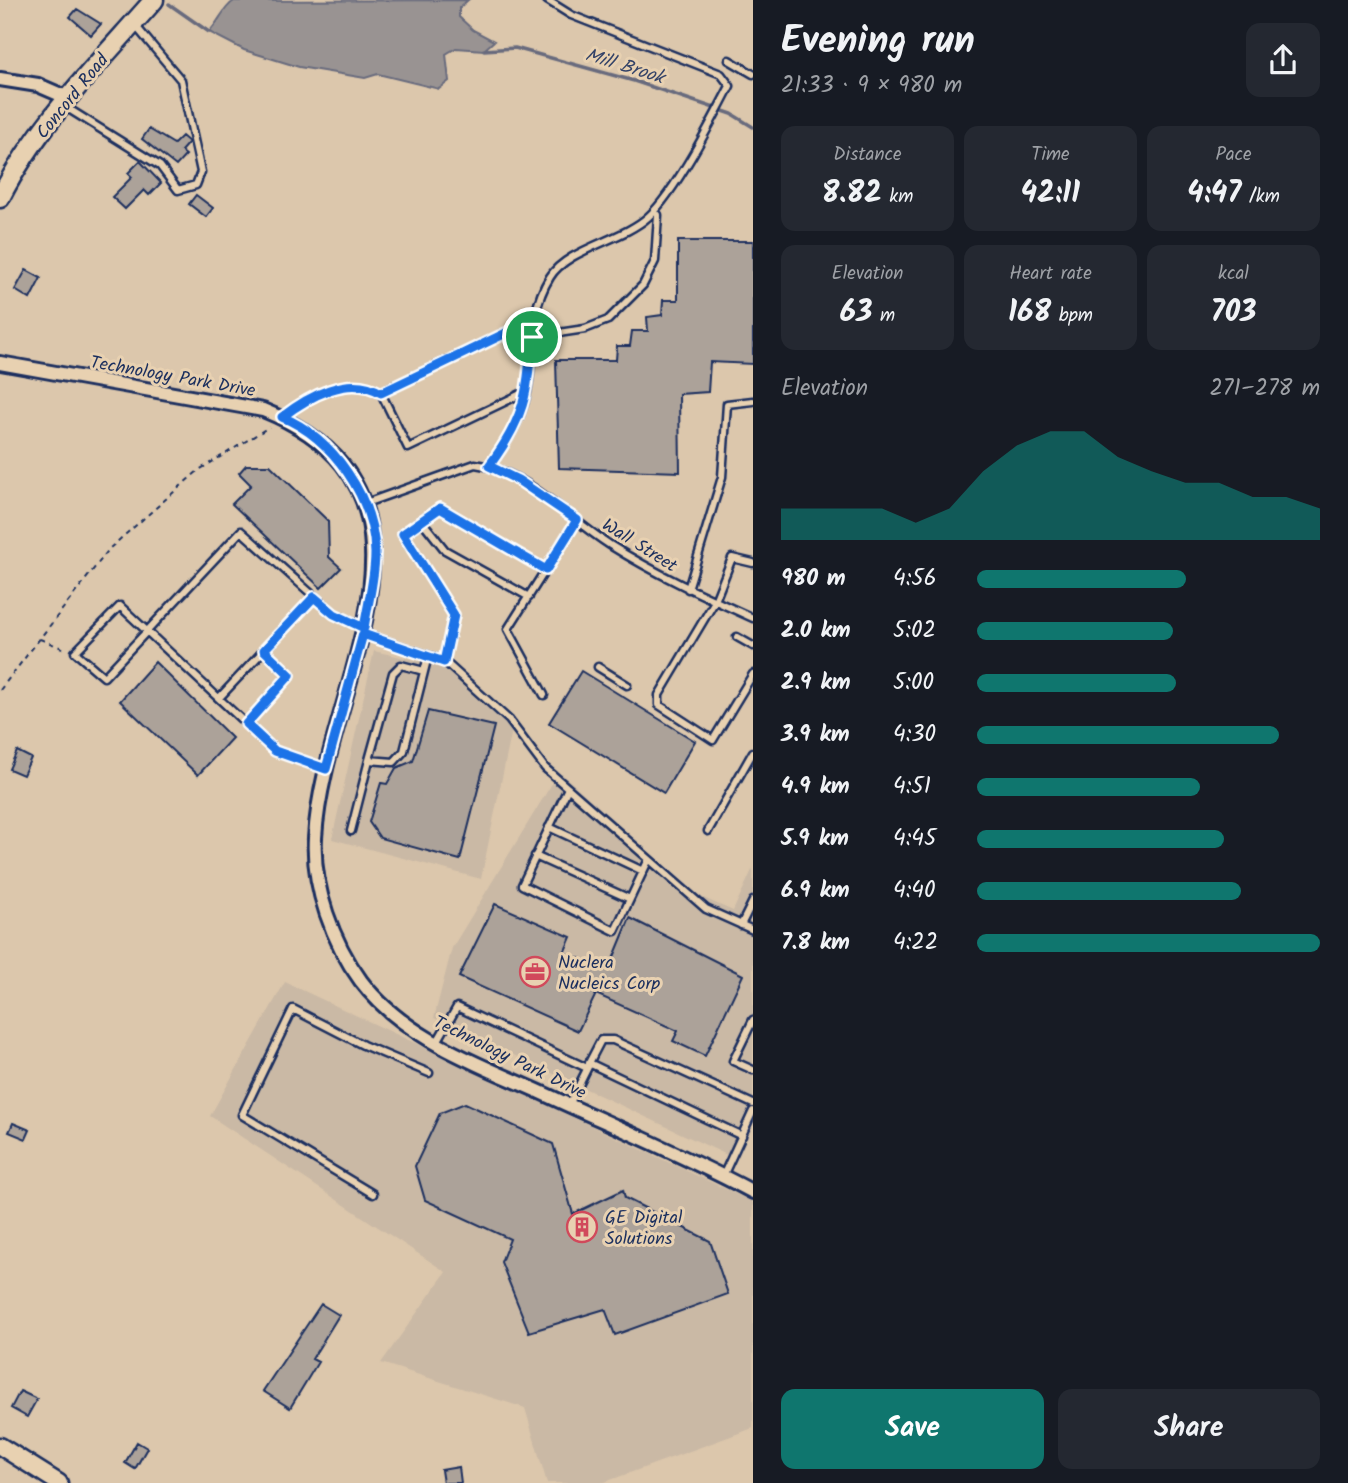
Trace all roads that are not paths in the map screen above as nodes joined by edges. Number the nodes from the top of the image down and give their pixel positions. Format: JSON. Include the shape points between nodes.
{"nodes":[{"id":1,"x":154,"y":0,"type":"edge"},
{"id":2,"x":547,"y":0,"type":"edge"},
{"id":3,"x":134,"y":23,"type":"junction"},
{"id":4,"x":729,"y":60,"type":"dead end"},
{"id":5,"x":753,"y":75,"type":"edge"},
{"id":6,"x":0,"y":79,"type":"edge"},
{"id":7,"x":65,"y":102,"type":"junction"},
{"id":8,"x":0,"y":198,"type":"edge"},
{"id":9,"x":658,"y":215,"type":"dead end"},
{"id":10,"x":533,"y":320,"type":"junction"},
{"id":11,"x":532,"y":337,"type":"junction"},
{"id":12,"x":0,"y":363,"type":"edge"},
{"id":13,"x":527,"y":391,"type":"junction"},
{"id":14,"x":753,"y":401,"type":"edge"},
{"id":15,"x":489,"y":466,"type":"junction"},
{"id":16,"x":363,"y":504,"type":"junction"},
{"id":17,"x":577,"y":520,"type":"junction"},
{"id":18,"x":422,"y":521,"type":"junction"},
{"id":19,"x":753,"y":563,"type":"edge"},
{"id":20,"x":546,"y":570,"type":"junction"},
{"id":21,"x":688,"y":589,"type":"junction"},
{"id":22,"x":314,"y":597,"type":"junction"},
{"id":23,"x":528,"y":597,"type":"junction"},
{"id":24,"x":715,"y":601,"type":"junction"},
{"id":25,"x":753,"y":618,"type":"edge"},
{"id":26,"x":146,"y":631,"type":"junction"},
{"id":27,"x":364,"y":631,"type":"junction"},
{"id":28,"x":737,"y":637,"type":"dead end"},
{"id":29,"x":753,"y":646,"type":"edge"},
{"id":30,"x":264,"y":650,"type":"junction"},
{"id":31,"x":428,"y":656,"type":"junction"},
{"id":32,"x":444,"y":662,"type":"junction"},
{"id":33,"x":598,"y":667,"type":"dead end"},
{"id":34,"x":424,"y":671,"type":"junction"},
{"id":35,"x":753,"y":674,"type":"edge"},
{"id":36,"x":627,"y":685,"type":"dead end"},
{"id":37,"x":544,"y":695,"type":"dead end"},
{"id":38,"x":219,"y":698,"type":"junction"},
{"id":39,"x":246,"y":724,"type":"junction"},
{"id":40,"x":753,"y":752,"type":"edge"},
{"id":41,"x":369,"y":760,"type":"junction"},
{"id":42,"x":326,"y":769,"type":"junction"},
{"id":43,"x":568,"y":788,"type":"junction"},
{"id":44,"x":549,"y":827,"type":"junction"},
{"id":45,"x":351,"y":831,"type":"dead end"},
{"id":46,"x":708,"y":831,"type":"dead end"},
{"id":47,"x":535,"y":856,"type":"junction"},
{"id":48,"x":649,"y":859,"type":"junction"},
{"id":49,"x":643,"y":871,"type":"junction"},
{"id":50,"x":630,"y":899,"type":"junction"},
{"id":51,"x":753,"y":901,"type":"edge"},
{"id":52,"x":741,"y":925,"type":"junction"},
{"id":53,"x":753,"y":930,"type":"edge"},
{"id":54,"x":753,"y":1020,"type":"edge"},
{"id":55,"x":437,"y":1042,"type":"junction"},
{"id":56,"x":588,"y":1066,"type":"junction"},
{"id":57,"x":753,"y":1070,"type":"edge"},
{"id":58,"x":429,"y":1073,"type":"dead end"},
{"id":59,"x":753,"y":1104,"type":"edge"},
{"id":60,"x":569,"y":1105,"type":"junction"},
{"id":61,"x":753,"y":1111,"type":"edge"},
{"id":62,"x":742,"y":1136,"type":"junction"},
{"id":63,"x":723,"y":1177,"type":"junction"},
{"id":64,"x":753,"y":1192,"type":"edge"},
{"id":65,"x":373,"y":1194,"type":"dead end"},
{"id":66,"x":0,"y":1446,"type":"edge"},
{"id":67,"x":59,"y":1483,"type":"edge"}],
"edges":[{"from":1,"to":3,"type":"main road","name":"Concord Road"},
{"from":2,"to":10,"type":"lane","via":[[570,15],[721,74],[730,86],[650,215],[552,274]]},
{"from":3,"to":7,"type":"main road","name":"Concord Road"},
{"from":3,"to":7,"type":"lane","via":[[181,80],[201,172],[196,185],[178,190],[160,166]]},
{"from":4,"to":5,"type":"lane"},
{"from":6,"to":7,"type":"street","via":[[38,85]]},
{"from":7,"to":8,"type":"main road","name":"Concord Road","via":[[13,172]]},
{"from":9,"to":11,"type":"lane","via":[[655,261],[643,285],[608,320],[585,330]]},
{"from":10,"to":11,"type":"lane"},
{"from":10,"to":13,"type":"lane","via":[[381,393],[408,448]]},
{"from":11,"to":13,"type":"lane"},
{"from":12,"to":16,"type":"street","name":"Technology Park Drive","via":[[282,417],[334,455]]},
{"from":13,"to":15,"type":"lane","via":[[512,435]]},
{"from":14,"to":21,"type":"lane","via":[[727,404],[723,477]]},
{"from":15,"to":16,"type":"lane","via":[[475,464]]},
{"from":15,"to":17,"type":"lane","name":"Wall Street"},
{"from":16,"to":27,"type":"street","name":"Technology Park Drive","via":[[375,553]]},
{"from":17,"to":20,"type":"lane"},
{"from":17,"to":21,"type":"lane","name":"Wall Street","via":[[607,544]]},
{"from":18,"to":20,"type":"lane","via":[[440,508]]},
{"from":18,"to":23,"type":"lane","via":[[445,550]]},
{"from":18,"to":32,"type":"lane","via":[[403,534],[454,615]]},
{"from":19,"to":24,"type":"lane","via":[[732,558]]},
{"from":20,"to":23,"type":"lane"},
{"from":21,"to":24,"type":"lane","name":"Wall Street"},
{"from":22,"to":26,"type":"lane","via":[[240,531]]},
{"from":22,"to":27,"type":"lane"},
{"from":22,"to":30,"type":"lane"},
{"from":23,"to":37,"type":"lane","via":[[509,629]]},
{"from":24,"to":25,"type":"lane","name":"Wall Street"},
{"from":24,"to":35,"type":"lane","via":[[659,695],[659,705],[713,740]]},
{"from":26,"to":26,"type":"lane","via":[[104,677],[75,652],[120,606]]},
{"from":26,"to":38,"type":"lane"},
{"from":27,"to":31,"type":"lane"},
{"from":27,"to":42,"type":"street","name":"Technology Park Drive"},
{"from":28,"to":29,"type":"lane"},
{"from":30,"to":38,"type":"lane"},
{"from":30,"to":39,"type":"lane","via":[[290,675]]},
{"from":31,"to":32,"type":"lane"},
{"from":31,"to":34,"type":"lane"},
{"from":32,"to":43,"type":"lane","via":[[509,720],[545,768]]},
{"from":33,"to":36,"type":"lane"},
{"from":34,"to":41,"type":"lane","via":[[404,751],[394,762]]},
{"from":34,"to":41,"type":"lane","via":[[401,665],[393,673]]},
{"from":38,"to":39,"type":"lane"},
{"from":39,"to":42,"type":"lane","via":[[275,751]]},
{"from":40,"to":46,"type":"lane"},
{"from":41,"to":45,"type":"lane"},
{"from":42,"to":55,"type":"street","name":"Technology Park Drive","via":[[314,842],[326,910],[342,949],[373,996]]},
{"from":43,"to":44,"type":"lane"},
{"from":43,"to":48,"type":"lane"},
{"from":44,"to":47,"type":"lane"},
{"from":44,"to":49,"type":"lane"},
{"from":47,"to":50,"type":"lane"},
{"from":47,"to":50,"type":"lane","via":[[522,885],[615,931]]},
{"from":48,"to":49,"type":"lane"},
{"from":48,"to":52,"type":"lane","via":[[706,909]]},
{"from":49,"to":50,"type":"lane"},
{"from":51,"to":52,"type":"lane"},
{"from":52,"to":53,"type":"lane"},
{"from":54,"to":57,"type":"lane","via":[[733,1061]]},
{"from":55,"to":56,"type":"lane","via":[[457,1007]]},
{"from":55,"to":60,"type":"street","name":"Technology Park Drive"},
{"from":56,"to":59,"type":"lane","via":[[601,1040],[613,1040]]},
{"from":56,"to":60,"type":"lane"},
{"from":56,"to":62,"type":"lane"},
{"from":58,"to":65,"type":"lane","via":[[293,1009],[242,1115]]},
{"from":60,"to":63,"type":"street","name":"Technology Park Drive"},
{"from":61,"to":62,"type":"lane"},
{"from":62,"to":63,"type":"lane"},
{"from":63,"to":64,"type":"street","name":"Technology Park Drive"},
{"from":66,"to":67,"type":"street"}]}
